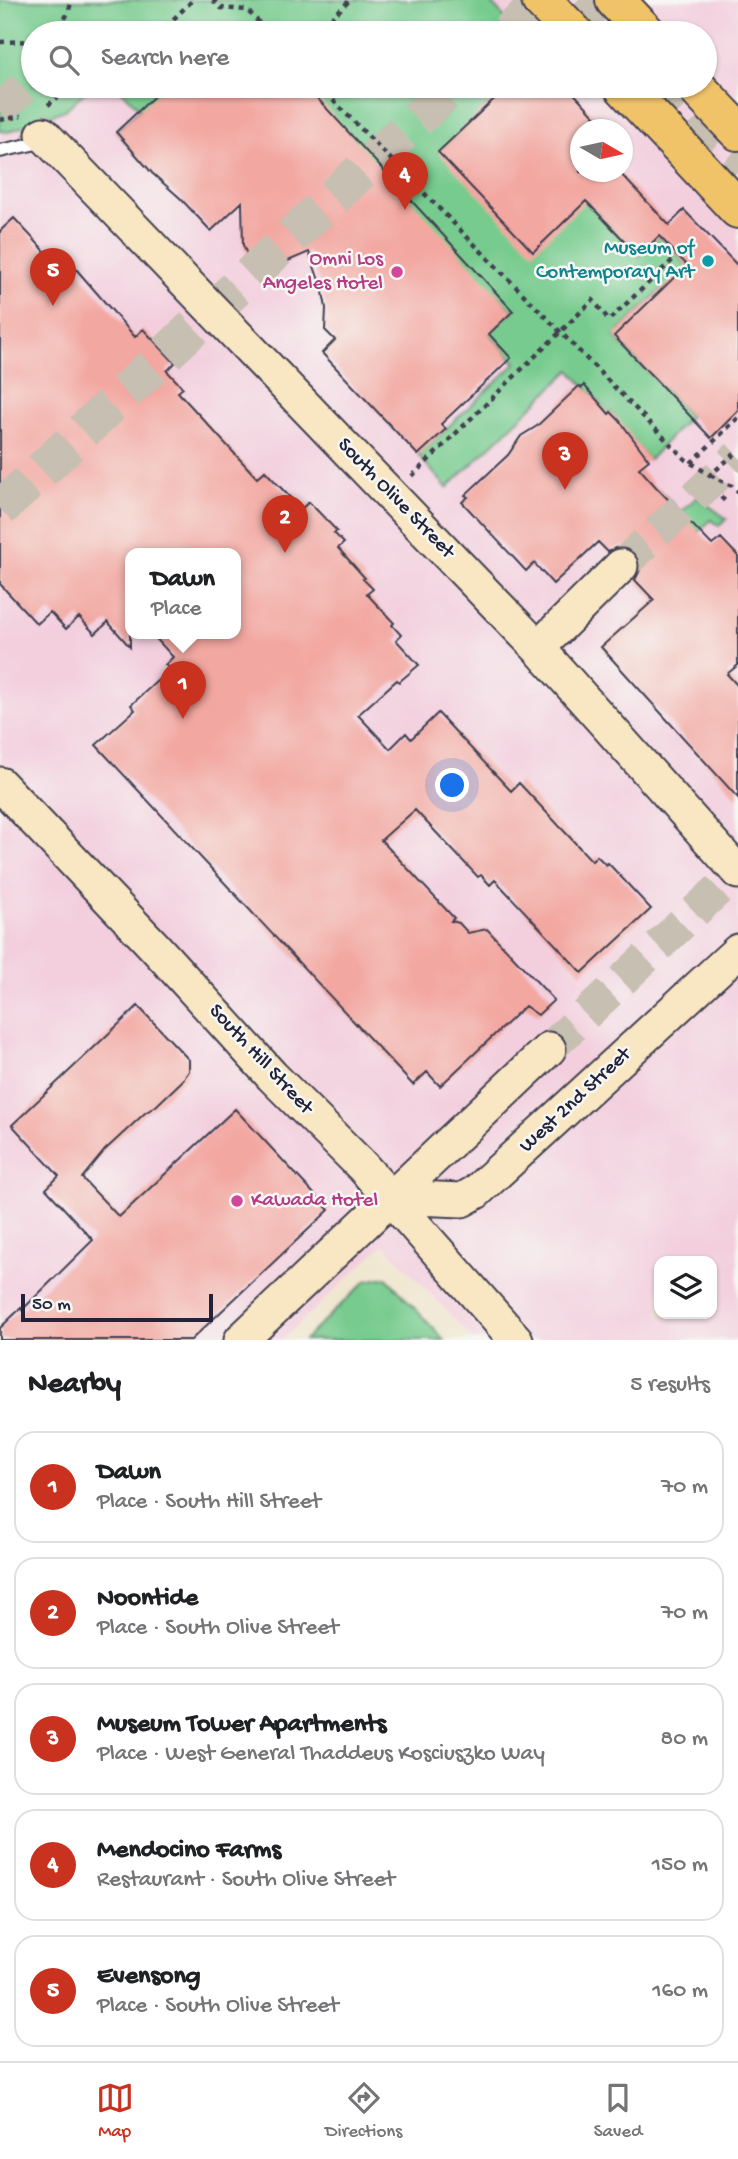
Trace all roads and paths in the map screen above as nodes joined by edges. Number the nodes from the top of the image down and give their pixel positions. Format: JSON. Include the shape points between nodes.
{"nodes":[{"id":1,"x":71,"y":0,"type":"edge"},
{"id":2,"x":193,"y":0,"type":"edge"},
{"id":3,"x":213,"y":0,"type":"edge"},
{"id":4,"x":351,"y":0,"type":"edge"},
{"id":5,"x":541,"y":0,"type":"edge"},
{"id":6,"x":615,"y":0,"type":"edge"},
{"id":7,"x":63,"y":21,"type":"edge"},
{"id":8,"x":171,"y":21,"type":"edge"},
{"id":9,"x":258,"y":21,"type":"edge"},
{"id":10,"x":329,"y":21,"type":"edge"},
{"id":11,"x":562,"y":21,"type":"edge"},
{"id":12,"x":635,"y":21,"type":"edge"},
{"id":13,"x":21,"y":41,"type":"edge"},
{"id":14,"x":0,"y":42,"type":"edge"},
{"id":15,"x":331,"y":98,"type":"edge"},
{"id":16,"x":634,"y":98,"type":"edge"},
{"id":17,"x":706,"y":98,"type":"edge"},
{"id":18,"x":738,"y":131,"type":"edge"},
{"id":19,"x":46,"y":137,"type":"joint"},
{"id":20,"x":0,"y":151,"type":"edge"},
{"id":21,"x":738,"y":209,"type":"edge"},
{"id":22,"x":678,"y":256,"type":"dead end"},
{"id":23,"x":560,"y":332,"type":"junction"},
{"id":24,"x":738,"y":418,"type":"edge"},
{"id":25,"x":738,"y":451,"type":"edge"},
{"id":26,"x":691,"y":463,"type":"junction"},
{"id":27,"x":710,"y":475,"type":"junction"},
{"id":28,"x":738,"y":492,"type":"edge"},
{"id":29,"x":393,"y":497,"type":"junction"},
{"id":30,"x":720,"y":497,"type":"dead end"},
{"id":31,"x":727,"y":504,"type":"dead end"},
{"id":32,"x":621,"y":566,"type":"tunnel mouth"},
{"id":33,"x":538,"y":648,"type":"junction"},
{"id":34,"x":0,"y":784,"type":"edge"},
{"id":35,"x":723,"y":855,"type":"edge"},
{"id":36,"x":738,"y":951,"type":"edge"},
{"id":37,"x":549,"y":1049,"type":"tunnel mouth"},
{"id":38,"x":391,"y":1197,"type":"junction"},
{"id":39,"x":241,"y":1340,"type":"edge"},
{"id":40,"x":516,"y":1340,"type":"edge"}],
"edges":[{"from":1,"to":7,"type":"path"},
{"from":2,"to":8,"type":"path"},
{"from":3,"to":9,"type":"path","via":[[221,8],[247,10]]},
{"from":4,"to":10,"type":"path"},
{"from":5,"to":11,"type":"main road"},
{"from":6,"to":12,"type":"main road"},
{"from":13,"to":14,"type":"path"},
{"from":15,"to":23,"type":"path"},
{"from":16,"to":21,"type":"main road"},
{"from":17,"to":18,"type":"main road"},
{"from":19,"to":20,"type":"lane"},
{"from":19,"to":29,"type":"main road","name":"South Olive Street"},
{"from":22,"to":23,"type":"path","via":[[609,320],[593,300]]},
{"from":23,"to":26,"type":"path"},
{"from":23,"to":29,"type":"path"},
{"from":24,"to":26,"type":"path"},
{"from":25,"to":27,"type":"path"},
{"from":26,"to":27,"type":"path"},
{"from":27,"to":28,"type":"path"},
{"from":29,"to":33,"type":"main road","name":"South Olive Street"},
{"from":30,"to":31,"type":"path"},
{"from":32,"to":33,"type":"main road"},
{"from":33,"to":35,"type":"main road","name":"South Olive Street"},
{"from":34,"to":38,"type":"main road","name":"South Hill Street"},
{"from":36,"to":38,"type":"main road","name":"West 2nd Street","via":[[477,1192],[462,1200]]},
{"from":37,"to":38,"type":"main road"},
{"from":38,"to":39,"type":"main road"},
{"from":38,"to":40,"type":"main road","name":"South Hill Street"}]}
